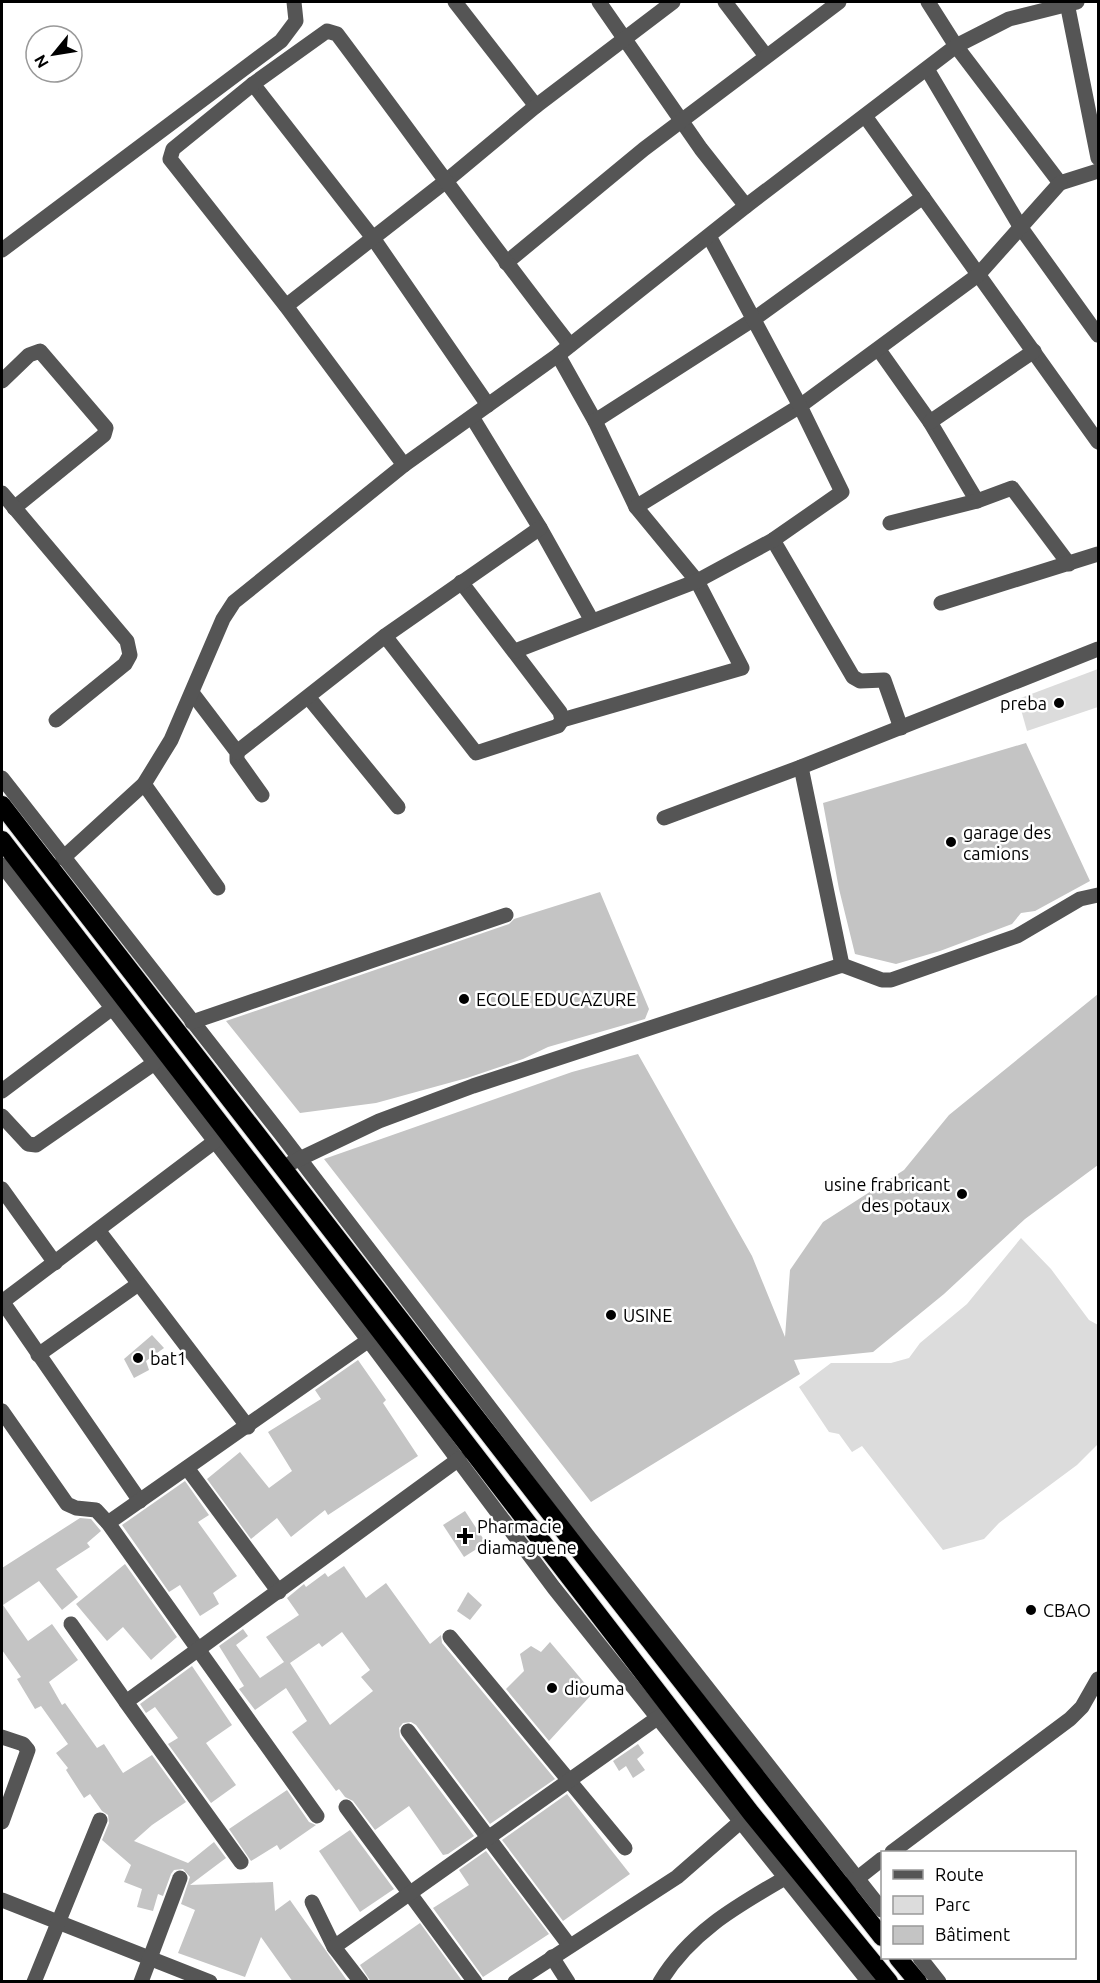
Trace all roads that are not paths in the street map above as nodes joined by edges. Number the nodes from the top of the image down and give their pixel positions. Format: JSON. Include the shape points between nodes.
{"nodes":[{"id":1,"x":294,"y":2,"type":"edge"},
{"id":2,"x":455,"y":2,"type":"edge"},
{"id":3,"x":599,"y":2,"type":"edge"},
{"id":4,"x":673,"y":2,"type":"edge"},
{"id":5,"x":725,"y":2,"type":"edge"},
{"id":6,"x":839,"y":2,"type":"edge"},
{"id":7,"x":928,"y":2,"type":"edge"},
{"id":8,"x":1072,"y":2,"type":"edge"},
{"id":9,"x":625,"y":38,"type":"junction"},
{"id":10,"x":956,"y":46,"type":"junction"},
{"id":11,"x":766,"y":56,"type":"junction"},
{"id":12,"x":927,"y":69,"type":"junction"},
{"id":13,"x":253,"y":84,"type":"junction"},
{"id":14,"x":536,"y":106,"type":"junction"},
{"id":15,"x":865,"y":116,"type":"junction"},
{"id":16,"x":683,"y":119,"type":"junction"},
{"id":17,"x":1098,"y":158,"type":"edge"},
{"id":18,"x":1098,"y":171,"type":"edge"},
{"id":19,"x":446,"y":181,"type":"junction"},
{"id":20,"x":1060,"y":183,"type":"junction"},
{"id":21,"x":923,"y":197,"type":"junction"},
{"id":22,"x":746,"y":206,"type":"junction"},
{"id":23,"x":1021,"y":228,"type":"junction"},
{"id":24,"x":709,"y":236,"type":"junction"},
{"id":25,"x":373,"y":238,"type":"junction"},
{"id":26,"x":2,"y":250,"type":"edge"},
{"id":27,"x":506,"y":263,"type":"junction"},
{"id":28,"x":978,"y":275,"type":"junction"},
{"id":29,"x":286,"y":306,"type":"junction"},
{"id":30,"x":754,"y":319,"type":"junction"},
{"id":31,"x":1098,"y":336,"type":"edge"},
{"id":32,"x":564,"y":350,"type":"junction"},
{"id":33,"x":879,"y":350,"type":"junction"},
{"id":34,"x":1034,"y":351,"type":"junction"},
{"id":35,"x":2,"y":381,"type":"edge"},
{"id":36,"x":488,"y":405,"type":"junction"},
{"id":37,"x":800,"y":406,"type":"junction"},
{"id":38,"x":472,"y":417,"type":"junction"},
{"id":39,"x":1092,"y":417,"type":"edge"},
{"id":40,"x":595,"y":421,"type":"junction"},
{"id":41,"x":930,"y":422,"type":"junction"},
{"id":42,"x":1098,"y":442,"type":"edge"},
{"id":43,"x":404,"y":465,"type":"junction"},
{"id":44,"x":2,"y":493,"type":"edge"},
{"id":45,"x":977,"y":501,"type":"junction"},
{"id":46,"x":636,"y":507,"type":"junction"},
{"id":47,"x":14,"y":508,"type":"junction"},
{"id":48,"x":890,"y":523,"type":"dead end"},
{"id":49,"x":540,"y":528,"type":"junction"},
{"id":50,"x":773,"y":540,"type":"junction"},
{"id":51,"x":1098,"y":554,"type":"edge"},
{"id":52,"x":1069,"y":564,"type":"junction"},
{"id":53,"x":697,"y":581,"type":"junction"},
{"id":54,"x":461,"y":582,"type":"junction"},
{"id":55,"x":941,"y":603,"type":"dead end"},
{"id":56,"x":591,"y":620,"type":"junction"},
{"id":57,"x":385,"y":636,"type":"junction"},
{"id":58,"x":1098,"y":649,"type":"edge"},
{"id":59,"x":515,"y":651,"type":"junction"},
{"id":60,"x":193,"y":694,"type":"junction"},
{"id":61,"x":309,"y":698,"type":"junction"},
{"id":62,"x":56,"y":720,"type":"dead end"},
{"id":63,"x":562,"y":720,"type":"junction"},
{"id":64,"x":901,"y":728,"type":"junction"},
{"id":65,"x":237,"y":752,"type":"junction"},
{"id":66,"x":801,"y":767,"type":"junction"},
{"id":67,"x":2,"y":778,"type":"edge"},
{"id":68,"x":144,"y":784,"type":"junction"},
{"id":69,"x":262,"y":795,"type":"dead end"},
{"id":70,"x":2,"y":805,"type":"edge"},
{"id":71,"x":398,"y":807,"type":"dead end"},
{"id":72,"x":664,"y":818,"type":"dead end"},
{"id":73,"x":2,"y":840,"type":"edge"},
{"id":74,"x":63,"y":858,"type":"junction"},
{"id":75,"x":2,"y":865,"type":"edge"},
{"id":76,"x":218,"y":888,"type":"dead end"},
{"id":77,"x":1098,"y":895,"type":"edge"},
{"id":78,"x":506,"y":915,"type":"dead end"},
{"id":79,"x":842,"y":965,"type":"junction"},
{"id":80,"x":111,"y":1009,"type":"junction"},
{"id":81,"x":192,"y":1022,"type":"junction"},
{"id":82,"x":153,"y":1064,"type":"junction"},
{"id":83,"x":2,"y":1091,"type":"edge"},
{"id":84,"x":2,"y":1116,"type":"edge"},
{"id":85,"x":7,"y":1134,"type":"edge"},
{"id":86,"x":214,"y":1142,"type":"junction"},
{"id":87,"x":299,"y":1159,"type":"junction"},
{"id":88,"x":282,"y":1168,"type":"junction"},
{"id":89,"x":2,"y":1190,"type":"edge"},
{"id":90,"x":98,"y":1230,"type":"junction"},
{"id":91,"x":55,"y":1263,"type":"junction"},
{"id":92,"x":137,"y":1285,"type":"junction"},
{"id":93,"x":2,"y":1301,"type":"edge"},
{"id":94,"x":375,"y":1336,"type":"junction"},
{"id":95,"x":38,"y":1355,"type":"junction"},
{"id":96,"x":2,"y":1411,"type":"edge"},
{"id":97,"x":248,"y":1427,"type":"junction"},
{"id":98,"x":459,"y":1459,"type":"junction"},
{"id":99,"x":187,"y":1468,"type":"junction"},
{"id":100,"x":140,"y":1501,"type":"junction"},
{"id":101,"x":108,"y":1523,"type":"junction"},
{"id":102,"x":580,"y":1540,"type":"junction"},
{"id":103,"x":279,"y":1592,"type":"junction"},
{"id":104,"x":71,"y":1624,"type":"dead end"},
{"id":105,"x":450,"y":1637,"type":"dead end"},
{"id":106,"x":200,"y":1649,"type":"junction"},
{"id":107,"x":1098,"y":1679,"type":"edge"},
{"id":108,"x":126,"y":1702,"type":"junction"},
{"id":109,"x":664,"y":1713,"type":"junction"},
{"id":110,"x":408,"y":1731,"type":"dead end"},
{"id":111,"x":2,"y":1737,"type":"edge"},
{"id":112,"x":572,"y":1780,"type":"junction"},
{"id":113,"x":5,"y":1805,"type":"edge"},
{"id":114,"x":346,"y":1807,"type":"dead end"},
{"id":115,"x":317,"y":1815,"type":"dead end"},
{"id":116,"x":746,"y":1817,"type":"junction"},
{"id":117,"x":100,"y":1820,"type":"dead end"},
{"id":118,"x":2,"y":1822,"type":"edge"},
{"id":119,"x":489,"y":1837,"type":"junction"},
{"id":120,"x":626,"y":1848,"type":"dead end"},
{"id":121,"x":893,"y":1851,"type":"edge"},
{"id":122,"x":881,"y":1860,"type":"edge"},
{"id":123,"x":241,"y":1862,"type":"dead end"},
{"id":124,"x":180,"y":1878,"type":"dead end"},
{"id":125,"x":785,"y":1878,"type":"junction"},
{"id":126,"x":851,"y":1884,"type":"junction"},
{"id":127,"x":410,"y":1894,"type":"junction"},
{"id":128,"x":2,"y":1900,"type":"edge"},
{"id":129,"x":312,"y":1902,"type":"dead end"},
{"id":130,"x":881,"y":1909,"type":"edge"},
{"id":131,"x":58,"y":1922,"type":"junction"},
{"id":132,"x":881,"y":1935,"type":"edge"},
{"id":133,"x":570,"y":1945,"type":"junction"},
{"id":134,"x":334,"y":1947,"type":"junction"},
{"id":135,"x":552,"y":1957,"type":"junction"},
{"id":136,"x":150,"y":1958,"type":"junction"},
{"id":137,"x":899,"y":1959,"type":"edge"},
{"id":138,"x":921,"y":1959,"type":"edge"},
{"id":139,"x":34,"y":1982,"type":"edge"},
{"id":140,"x":141,"y":1982,"type":"edge"},
{"id":141,"x":210,"y":1982,"type":"edge"},
{"id":142,"x":361,"y":1982,"type":"edge"},
{"id":143,"x":475,"y":1982,"type":"edge"},
{"id":144,"x":515,"y":1982,"type":"edge"},
{"id":145,"x":568,"y":1982,"type":"edge"},
{"id":146,"x":660,"y":1982,"type":"edge"},
{"id":147,"x":869,"y":1982,"type":"edge"},
{"id":148,"x":889,"y":1982,"type":"edge"},
{"id":149,"x":918,"y":1982,"type":"edge"},
{"id":150,"x":939,"y":1982,"type":"edge"}],
"edges":[{"from":1,"to":26,"type":"street","via":[[296,21],[281,41]]},
{"from":2,"to":14,"type":"street"},
{"from":3,"to":9,"type":"street"},
{"from":4,"to":9,"type":"street"},
{"from":5,"to":11,"type":"street"},
{"from":6,"to":11,"type":"street"},
{"from":7,"to":10,"type":"street"},
{"from":8,"to":10,"type":"street","via":[[1010,19]]},
{"from":8,"to":17,"type":"street"},
{"from":9,"to":14,"type":"street"},
{"from":9,"to":16,"type":"street"},
{"from":10,"to":12,"type":"street"},
{"from":10,"to":20,"type":"street"},
{"from":11,"to":16,"type":"street"},
{"from":12,"to":15,"type":"street"},
{"from":12,"to":23,"type":"street"},
{"from":13,"to":19,"type":"street","via":[[327,31],[338,34]]},
{"from":13,"to":25,"type":"street"},
{"from":13,"to":29,"type":"street","via":[[173,149],[170,159]]},
{"from":14,"to":19,"type":"street"},
{"from":15,"to":21,"type":"street"},
{"from":15,"to":22,"type":"street"},
{"from":16,"to":22,"type":"street","via":[[701,149]]},
{"from":16,"to":27,"type":"street"},
{"from":18,"to":20,"type":"street"},
{"from":19,"to":25,"type":"street"},
{"from":19,"to":27,"type":"street"},
{"from":20,"to":23,"type":"street"},
{"from":21,"to":28,"type":"street"},
{"from":21,"to":30,"type":"street"},
{"from":22,"to":24,"type":"street"},
{"from":23,"to":28,"type":"street"},
{"from":23,"to":31,"type":"street"},
{"from":24,"to":30,"type":"street"},
{"from":24,"to":32,"type":"street"},
{"from":25,"to":29,"type":"street"},
{"from":25,"to":36,"type":"street"},
{"from":27,"to":32,"type":"street"},
{"from":28,"to":33,"type":"street"},
{"from":28,"to":34,"type":"street"},
{"from":29,"to":43,"type":"street"},
{"from":30,"to":37,"type":"street"},
{"from":30,"to":40,"type":"street"},
{"from":32,"to":36,"type":"street"},
{"from":32,"to":40,"type":"street"},
{"from":33,"to":37,"type":"street"},
{"from":33,"to":41,"type":"street"},
{"from":34,"to":39,"type":"street"},
{"from":34,"to":41,"type":"street"},
{"from":35,"to":47,"type":"street","via":[[29,355],[40,351],[106,428],[104,435]]},
{"from":36,"to":38,"type":"street"},
{"from":37,"to":46,"type":"street"},
{"from":37,"to":50,"type":"street","via":[[842,492]]},
{"from":38,"to":43,"type":"street"},
{"from":38,"to":49,"type":"street"},
{"from":39,"to":42,"type":"street"},
{"from":40,"to":46,"type":"street"},
{"from":41,"to":45,"type":"street"},
{"from":43,"to":60,"type":"street","via":[[234,602],[223,619]]},
{"from":44,"to":47,"type":"street"},
{"from":45,"to":48,"type":"street"},
{"from":45,"to":52,"type":"street","via":[[1012,488]]},
{"from":46,"to":53,"type":"street"},
{"from":47,"to":62,"type":"street","via":[[126,641],[130,655],[125,664]]},
{"from":49,"to":54,"type":"street"},
{"from":49,"to":56,"type":"street"},
{"from":50,"to":53,"type":"street"},
{"from":50,"to":64,"type":"street","via":[[853,677],[860,681],[884,680]]},
{"from":51,"to":52,"type":"street"},
{"from":52,"to":55,"type":"street"},
{"from":53,"to":56,"type":"street"},
{"from":53,"to":63,"type":"street","via":[[742,668]]},
{"from":54,"to":57,"type":"street"},
{"from":54,"to":59,"type":"street"},
{"from":56,"to":59,"type":"street"},
{"from":57,"to":61,"type":"street"},
{"from":57,"to":63,"type":"street","via":[[476,753],[558,726]]},
{"from":58,"to":64,"type":"street"},
{"from":59,"to":63,"type":"street"},
{"from":60,"to":65,"type":"street"},
{"from":60,"to":68,"type":"street"},
{"from":61,"to":65,"type":"street"},
{"from":61,"to":71,"type":"street"},
{"from":64,"to":66,"type":"street"},
{"from":65,"to":69,"type":"street","via":[[237,760]]},
{"from":66,"to":72,"type":"street"},
{"from":66,"to":79,"type":"street"},
{"from":67,"to":74,"type":"street"},
{"from":68,"to":74,"type":"street"},
{"from":68,"to":76,"type":"street"},
{"from":70,"to":88,"type":"highway"},
{"from":73,"to":94,"type":"highway"},
{"from":74,"to":81,"type":"street"},
{"from":75,"to":80,"type":"street"},
{"from":77,"to":79,"type":"street","via":[[1072,903],[1017,936],[891,980]]},
{"from":78,"to":81,"type":"street"},
{"from":79,"to":87,"type":"street","via":[[473,1086],[379,1121]]},
{"from":80,"to":82,"type":"street"},
{"from":80,"to":83,"type":"street"},
{"from":81,"to":87,"type":"street"},
{"from":82,"to":85,"type":"street","via":[[36,1145]]},
{"from":82,"to":86,"type":"street"},
{"from":84,"to":85,"type":"street"},
{"from":86,"to":90,"type":"street"},
{"from":86,"to":94,"type":"street"},
{"from":87,"to":88,"type":"street"},
{"from":87,"to":102,"type":"street"},
{"from":88,"to":102,"type":"highway"},
{"from":89,"to":91,"type":"street"},
{"from":90,"to":91,"type":"street"},
{"from":90,"to":92,"type":"street"},
{"from":91,"to":93,"type":"street"},
{"from":92,"to":95,"type":"street"},
{"from":92,"to":97,"type":"street"},
{"from":93,"to":95,"type":"street"},
{"from":94,"to":97,"type":"street"},
{"from":94,"to":98,"type":"street"},
{"from":94,"to":109,"type":"highway"},
{"from":95,"to":100,"type":"street"},
{"from":96,"to":101,"type":"street","via":[[67,1504],[96,1510]]},
{"from":97,"to":99,"type":"street"},
{"from":98,"to":103,"type":"street"},
{"from":98,"to":109,"type":"street","via":[[554,1588]]},
{"from":99,"to":100,"type":"street"},
{"from":99,"to":103,"type":"street"},
{"from":100,"to":101,"type":"street"},
{"from":101,"to":106,"type":"street"},
{"from":102,"to":126,"type":"highway"},
{"from":103,"to":106,"type":"street"},
{"from":104,"to":108,"type":"street"},
{"from":105,"to":112,"type":"street"},
{"from":106,"to":108,"type":"street"},
{"from":106,"to":115,"type":"street"},
{"from":107,"to":121,"type":"street","via":[[1070,1719]]},
{"from":108,"to":123,"type":"street"},
{"from":109,"to":112,"type":"street"},
{"from":109,"to":116,"type":"highway"},
{"from":110,"to":119,"type":"street"},
{"from":111,"to":113,"type":"street","via":[[23,1744],[28,1750]]},
{"from":112,"to":119,"type":"street"},
{"from":112,"to":120,"type":"street"},
{"from":113,"to":118,"type":"street"},
{"from":114,"to":127,"type":"street"},
{"from":116,"to":125,"type":"street"},
{"from":116,"to":133,"type":"street","via":[[677,1877]]},
{"from":116,"to":148,"type":"highway"},
{"from":117,"to":131,"type":"street"},
{"from":119,"to":127,"type":"street"},
{"from":119,"to":133,"type":"street"},
{"from":122,"to":126,"type":"street"},
{"from":124,"to":136,"type":"street"},
{"from":125,"to":146,"type":"street","via":[[705,1928],[675,1958]]},
{"from":125,"to":147,"type":"street"},
{"from":126,"to":130,"type":"street"},
{"from":126,"to":132,"type":"highway"},
{"from":127,"to":134,"type":"street"},
{"from":127,"to":143,"type":"street"},
{"from":128,"to":131,"type":"street"},
{"from":129,"to":134,"type":"street"},
{"from":131,"to":136,"type":"street"},
{"from":131,"to":139,"type":"street"},
{"from":133,"to":135,"type":"street"},
{"from":134,"to":142,"type":"street"},
{"from":135,"to":144,"type":"street"},
{"from":135,"to":145,"type":"street"},
{"from":136,"to":140,"type":"street"},
{"from":136,"to":141,"type":"street"},
{"from":137,"to":149,"type":"highway"},
{"from":138,"to":150,"type":"street"}]}
